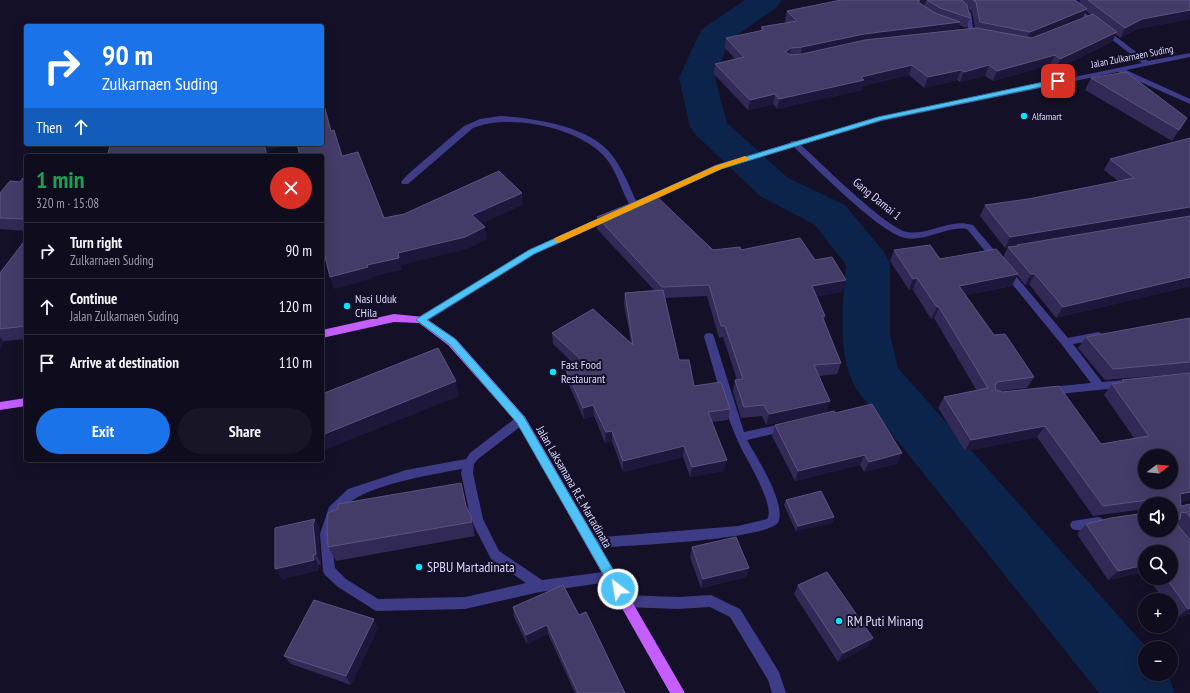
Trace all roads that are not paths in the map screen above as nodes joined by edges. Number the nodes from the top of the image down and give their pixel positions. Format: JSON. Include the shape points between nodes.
{"nodes":[{"id":1,"x":955,"y":0,"type":"edge"},
{"id":2,"x":1066,"y":2,"type":"edge"},
{"id":3,"x":1076,"y":2,"type":"edge"},
{"id":4,"x":1089,"y":20,"type":"junction"},
{"id":5,"x":1082,"y":23,"type":"edge"},
{"id":6,"x":971,"y":34,"type":"edge"},
{"id":7,"x":1190,"y":55,"type":"edge"},
{"id":8,"x":1146,"y":63,"type":"junction"},
{"id":9,"x":1116,"y":69,"type":"junction"},
{"id":10,"x":1190,"y":102,"type":"edge"},
{"id":11,"x":794,"y":144,"type":"junction"},
{"id":12,"x":405,"y":182,"type":"dead end"},
{"id":13,"x":628,"y":208,"type":"junction"},
{"id":14,"x":421,"y":320,"type":"junction"},
{"id":15,"x":324,"y":334,"type":"edge"},
{"id":16,"x":1105,"y":335,"type":"edge"},
{"id":17,"x":709,"y":337,"type":"dead end"},
{"id":18,"x":1066,"y":342,"type":"junction"},
{"id":19,"x":1137,"y":383,"type":"edge"},
{"id":20,"x":1099,"y":386,"type":"junction"},
{"id":21,"x":1039,"y":392,"type":"edge"},
{"id":22,"x":24,"y":402,"type":"edge"},
{"id":23,"x":0,"y":406,"type":"edge"},
{"id":24,"x":521,"y":420,"type":"junction"},
{"id":25,"x":798,"y":424,"type":"edge"},
{"id":26,"x":740,"y":437,"type":"junction"},
{"id":27,"x":469,"y":463,"type":"junction"},
{"id":28,"x":1107,"y":521,"type":"edge"},
{"id":29,"x":1076,"y":526,"type":"dead end"},
{"id":30,"x":591,"y":543,"type":"junction"},
{"id":31,"x":611,"y":577,"type":"junction"},
{"id":32,"x":540,"y":586,"type":"junction"},
{"id":33,"x":625,"y":601,"type":"junction"},
{"id":34,"x":678,"y":693,"type":"edge"},
{"id":35,"x":779,"y":693,"type":"edge"}],
"edges":[{"from":1,"to":6,"type":"street","via":[[968,13]]},
{"from":2,"to":3,"type":"street"},
{"from":2,"to":4,"type":"street"},
{"from":4,"to":5,"type":"street"},
{"from":4,"to":8,"type":"street"},
{"from":7,"to":8,"type":"street","name":"Jalan Zulkarnaen Suding"},
{"from":8,"to":9,"type":"street","name":"Jalan Zulkarnaen Suding"},
{"from":9,"to":10,"type":"street"},
{"from":9,"to":11,"type":"street","name":"Jalan Zulkarnaen Suding","via":[[881,119]]},
{"from":11,"to":13,"type":"street","name":"Jalan Zulkarnaen Suding","via":[[718,167]]},
{"from":11,"to":18,"type":"street","name":"Gang Damai 1","via":[[869,212],[895,230],[919,236],[957,225],[970,227],[998,253]]},
{"from":12,"to":13,"type":"street","via":[[470,125],[493,118],[519,119],[560,127],[594,142],[607,154]]},
{"from":13,"to":14,"type":"street","name":"Jalan Zulkarnaen Suding","via":[[532,252]]},
{"from":14,"to":15,"type":"main road","via":[[394,318]]},
{"from":14,"to":24,"type":"main road","name":"Jalan Laksamana R.E. Martadinata","via":[[452,342]]},
{"from":16,"to":18,"type":"street"},
{"from":17,"to":26,"type":"street"},
{"from":18,"to":20,"type":"street","name":"Gang Damai 1"},
{"from":19,"to":20,"type":"street"},
{"from":20,"to":21,"type":"street"},
{"from":22,"to":23,"type":"main road"},
{"from":24,"to":27,"type":"street","via":[[474,456]]},
{"from":24,"to":30,"type":"main road","name":"Jalan Laksamana R.E. Martadinata"},
{"from":25,"to":26,"type":"street"},
{"from":26,"to":30,"type":"street","via":[[764,480],[775,511],[774,519],[770,523],[738,531]]},
{"from":27,"to":32,"type":"street","via":[[466,472],[477,520],[495,555]]},
{"from":27,"to":32,"type":"street","via":[[406,475],[352,493],[333,511],[326,534],[329,571],[342,583],[376,605],[465,603]]},
{"from":28,"to":29,"type":"street"},
{"from":30,"to":31,"type":"main road","name":"Jalan Laksamana R.E. Martadinata"},
{"from":31,"to":32,"type":"street"},
{"from":31,"to":33,"type":"main road","name":"Jalan Laksamana R.E. Martadinata"},
{"from":33,"to":34,"type":"main road","name":"Jalan Laksamana R.E. Martadinata"},
{"from":33,"to":35,"type":"street","via":[[711,602],[735,613],[774,677]]}]}
